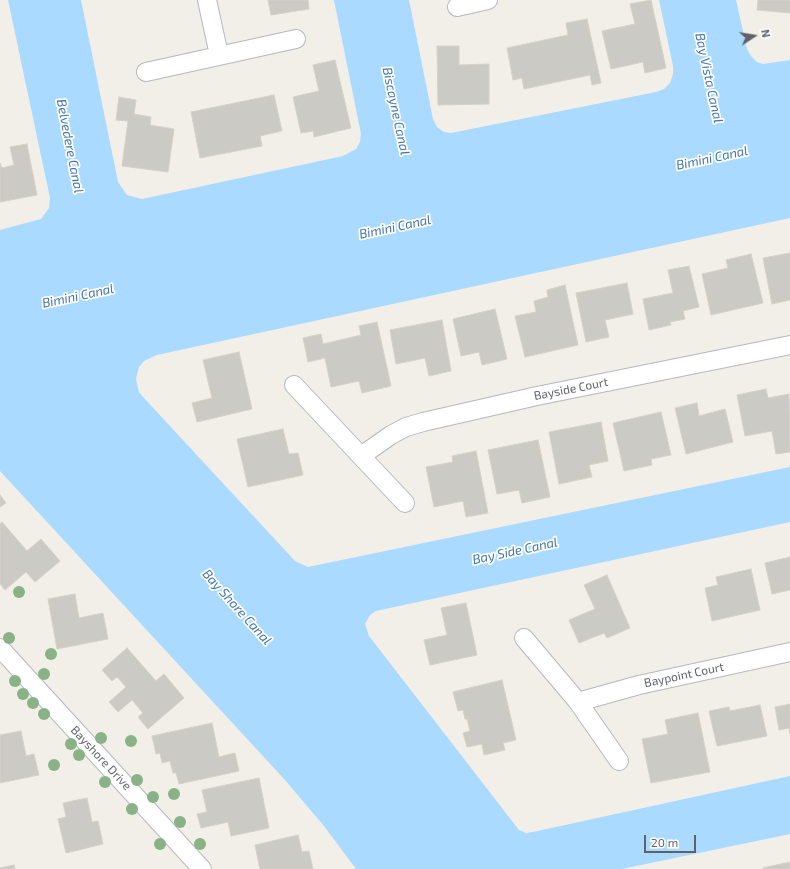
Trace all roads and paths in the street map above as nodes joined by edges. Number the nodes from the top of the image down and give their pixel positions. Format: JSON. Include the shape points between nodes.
{"nodes":[{"id":1,"x":207,"y":0,"type":"edge"},
{"id":2,"x":488,"y":0,"type":"edge"},
{"id":3,"x":457,"y":7,"type":"dead end"},
{"id":4,"x":296,"y":39,"type":"dead end"},
{"id":5,"x":219,"y":55,"type":"junction"},
{"id":6,"x":146,"y":72,"type":"dead end"},
{"id":7,"x":790,"y":345,"type":"edge"},
{"id":8,"x":294,"y":385,"type":"dead end"},
{"id":9,"x":361,"y":456,"type":"junction"},
{"id":10,"x":405,"y":503,"type":"dead end"},
{"id":11,"x":524,"y":638,"type":"dead end"},
{"id":12,"x":0,"y":648,"type":"edge"},
{"id":13,"x":790,"y":652,"type":"edge"},
{"id":14,"x":578,"y":702,"type":"junction"},
{"id":15,"x":619,"y":761,"type":"dead end"},
{"id":16,"x":202,"y":869,"type":"edge"}],
"edges":[{"from":1,"to":5,"type":"street"},
{"from":2,"to":3,"type":"street"},
{"from":4,"to":5,"type":"street"},
{"from":5,"to":6,"type":"street"},
{"from":7,"to":9,"type":"street","name":"Bayside Court","via":[[537,396],[423,422],[391,435]]},
{"from":8,"to":9,"type":"street"},
{"from":9,"to":10,"type":"street"},
{"from":11,"to":14,"type":"street"},
{"from":12,"to":16,"type":"street","name":"Bayshore Drive"},
{"from":13,"to":14,"type":"street","name":"Baypoint Court","via":[[639,685]]},
{"from":14,"to":15,"type":"street"}]}
